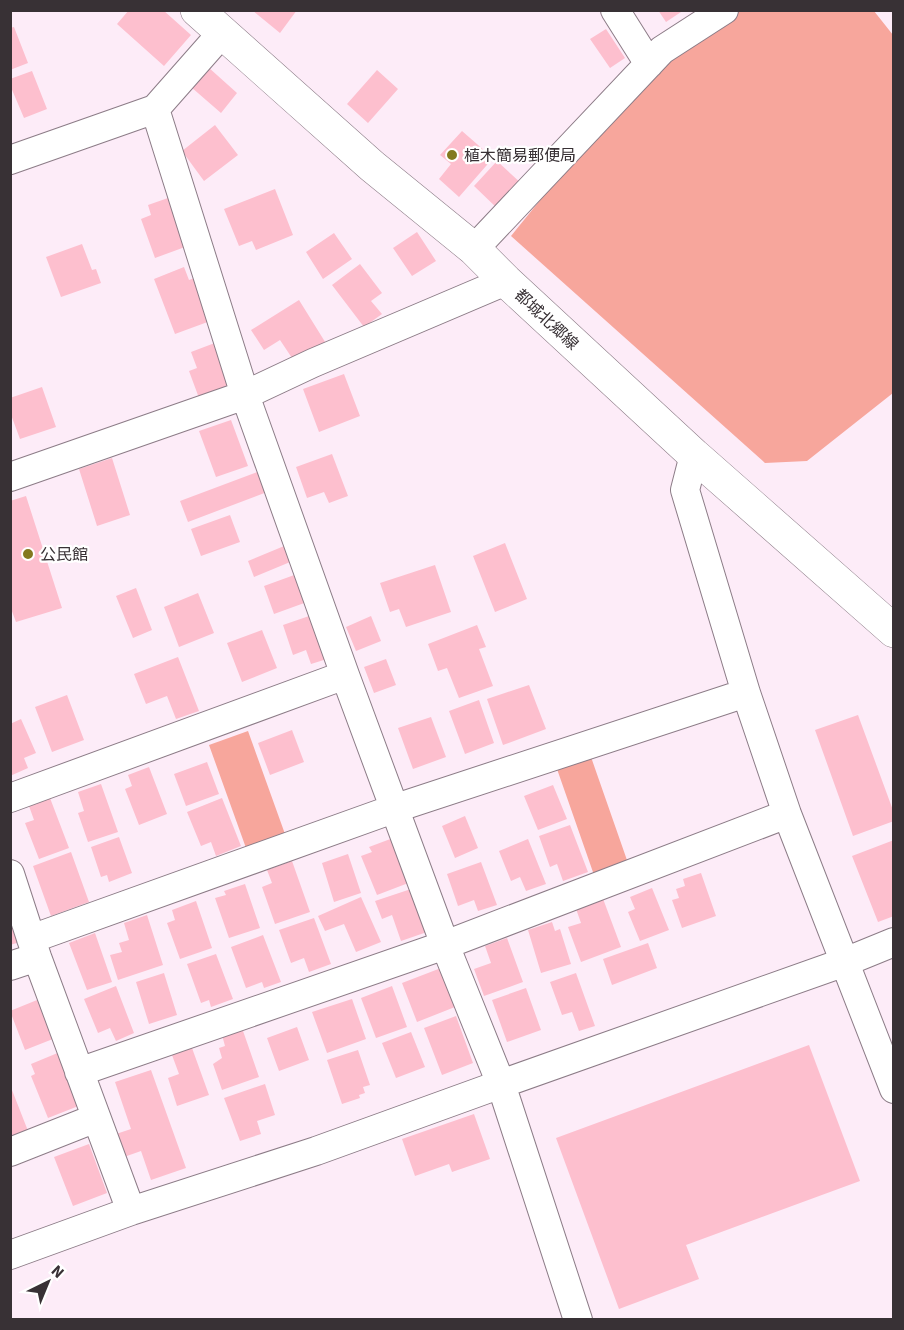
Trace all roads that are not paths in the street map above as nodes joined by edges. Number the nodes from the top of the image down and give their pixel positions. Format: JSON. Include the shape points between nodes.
{"nodes":[{"id":1,"x":197,"y":10,"type":"edge"},
{"id":2,"x":615,"y":10,"type":"edge"},
{"id":3,"x":724,"y":10,"type":"edge"},
{"id":4,"x":222,"y":33,"type":"junction"},
{"id":5,"x":649,"y":64,"type":"junction"},
{"id":6,"x":155,"y":110,"type":"junction"},
{"id":7,"x":10,"y":160,"type":"edge"},
{"id":8,"x":474,"y":249,"type":"junction"},
{"id":9,"x":506,"y":281,"type":"junction"},
{"id":10,"x":244,"y":395,"type":"junction"},
{"id":11,"x":694,"y":455,"type":"junction"},
{"id":12,"x":10,"y":477,"type":"edge"},
{"id":13,"x":894,"y":631,"type":"edge"},
{"id":14,"x":345,"y":675,"type":"junction"},
{"id":15,"x":746,"y":693,"type":"junction"},
{"id":16,"x":10,"y":798,"type":"edge"},
{"id":17,"x":396,"y":808,"type":"junction"},
{"id":18,"x":787,"y":814,"type":"junction"},
{"id":19,"x":10,"y":874,"type":"edge"},
{"id":20,"x":894,"y":942,"type":"edge"},
{"id":21,"x":446,"y":945,"type":"junction"},
{"id":22,"x":26,"y":954,"type":"edge"},
{"id":23,"x":844,"y":962,"type":"junction"},
{"id":24,"x":79,"y":1072,"type":"junction"},
{"id":25,"x":501,"y":1083,"type":"junction"},
{"id":26,"x":894,"y":1089,"type":"edge"},
{"id":27,"x":96,"y":1118,"type":"junction"},
{"id":28,"x":10,"y":1152,"type":"edge"},
{"id":29,"x":131,"y":1210,"type":"junction"},
{"id":30,"x":10,"y":1255,"type":"edge"},
{"id":31,"x":578,"y":1320,"type":"edge"}],
"edges":[{"from":1,"to":4,"type":"main road","name":"都城北郷線"},
{"from":2,"to":5,"type":"street"},
{"from":3,"to":5,"type":"street","via":[[662,50]]},
{"from":4,"to":6,"type":"street"},
{"from":4,"to":8,"type":"main road","name":"都城北郷線","via":[[372,166]]},
{"from":5,"to":8,"type":"street"},
{"from":6,"to":7,"type":"street"},
{"from":6,"to":10,"type":"street"},
{"from":8,"to":9,"type":"main road","name":"都城北郷線"},
{"from":9,"to":10,"type":"street"},
{"from":9,"to":11,"type":"main road","name":"都城北郷線"},
{"from":10,"to":12,"type":"street"},
{"from":10,"to":14,"type":"street"},
{"from":11,"to":13,"type":"main road","name":"都城北郷線"},
{"from":11,"to":15,"type":"street","via":[[685,490]]},
{"from":14,"to":16,"type":"street"},
{"from":14,"to":17,"type":"street"},
{"from":15,"to":17,"type":"street"},
{"from":15,"to":18,"type":"street"},
{"from":17,"to":21,"type":"street"},
{"from":17,"to":22,"type":"street"},
{"from":18,"to":21,"type":"street"},
{"from":18,"to":23,"type":"street"},
{"from":19,"to":22,"type":"street"},
{"from":20,"to":23,"type":"street"},
{"from":21,"to":24,"type":"street"},
{"from":21,"to":25,"type":"street"},
{"from":22,"to":24,"type":"street"},
{"from":23,"to":25,"type":"street"},
{"from":23,"to":26,"type":"street"},
{"from":24,"to":27,"type":"street"},
{"from":25,"to":29,"type":"street","via":[[316,1151]]},
{"from":25,"to":31,"type":"street"},
{"from":27,"to":28,"type":"street"},
{"from":27,"to":29,"type":"street"},
{"from":29,"to":30,"type":"street"}]}
